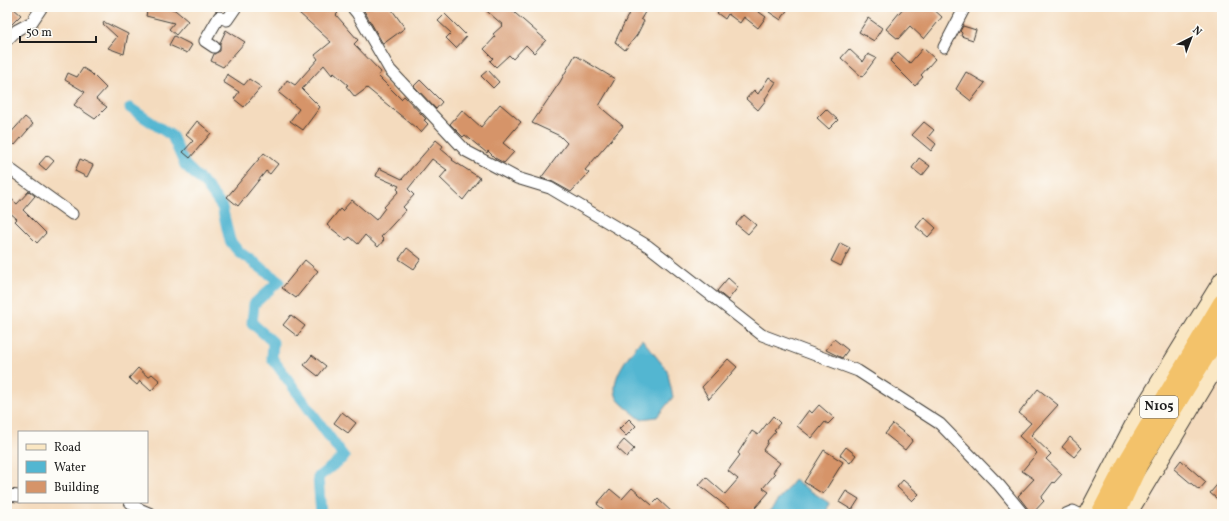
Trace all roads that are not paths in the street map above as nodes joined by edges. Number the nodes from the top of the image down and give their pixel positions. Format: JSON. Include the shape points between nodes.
{"nodes":[{"id":1,"x":42,"y":7,"type":"edge"},
{"id":2,"x":236,"y":7,"type":"edge"},
{"id":3,"x":352,"y":7,"type":"edge"},
{"id":4,"x":965,"y":7,"type":"edge"},
{"id":5,"x":7,"y":40,"type":"edge"},
{"id":6,"x":214,"y":47,"type":"dead end"},
{"id":7,"x":944,"y":47,"type":"dead end"},
{"id":8,"x":7,"y":167,"type":"edge"},
{"id":9,"x":72,"y":214,"type":"dead end"},
{"id":10,"x":1222,"y":279,"type":"edge"},
{"id":11,"x":1222,"y":303,"type":"edge"},
{"id":12,"x":1222,"y":329,"type":"edge"},
{"id":13,"x":1222,"y":358,"type":"edge"},
{"id":14,"x":7,"y":495,"type":"edge"},
{"id":15,"x":18,"y":496,"type":"edge"},
{"id":16,"x":131,"y":503,"type":"edge"},
{"id":17,"x":151,"y":514,"type":"edge"},
{"id":18,"x":1022,"y":514,"type":"edge"},
{"id":19,"x":1066,"y":514,"type":"edge"},
{"id":20,"x":1079,"y":514,"type":"edge"},
{"id":21,"x":1086,"y":514,"type":"edge"},
{"id":22,"x":1100,"y":514,"type":"edge"},
{"id":23,"x":1116,"y":514,"type":"edge"},
{"id":24,"x":1129,"y":514,"type":"edge"}],
"edges":[{"from":1,"to":5,"type":"street","via":[[32,22],[17,30]]},
{"from":2,"to":6,"type":"street","via":[[227,20],[219,17],[205,41]]},
{"from":3,"to":18,"type":"street","via":[[390,70],[466,151],[517,178],[550,188],[648,246],[762,335],[858,371],[940,424],[999,485]]},
{"from":4,"to":7,"type":"street"},
{"from":8,"to":9,"type":"street"},
{"from":10,"to":21,"type":"main road","via":[[1135,420]]},
{"from":11,"to":22,"type":"highway","number":"N105","via":[[1138,442]]},
{"from":12,"to":23,"type":"highway","number":"N105","via":[[1139,464]]},
{"from":13,"to":24,"type":"main road"},
{"from":14,"to":15,"type":"street"},
{"from":16,"to":17,"type":"street"},
{"from":19,"to":20,"type":"street","via":[[1073,511]]}]}
